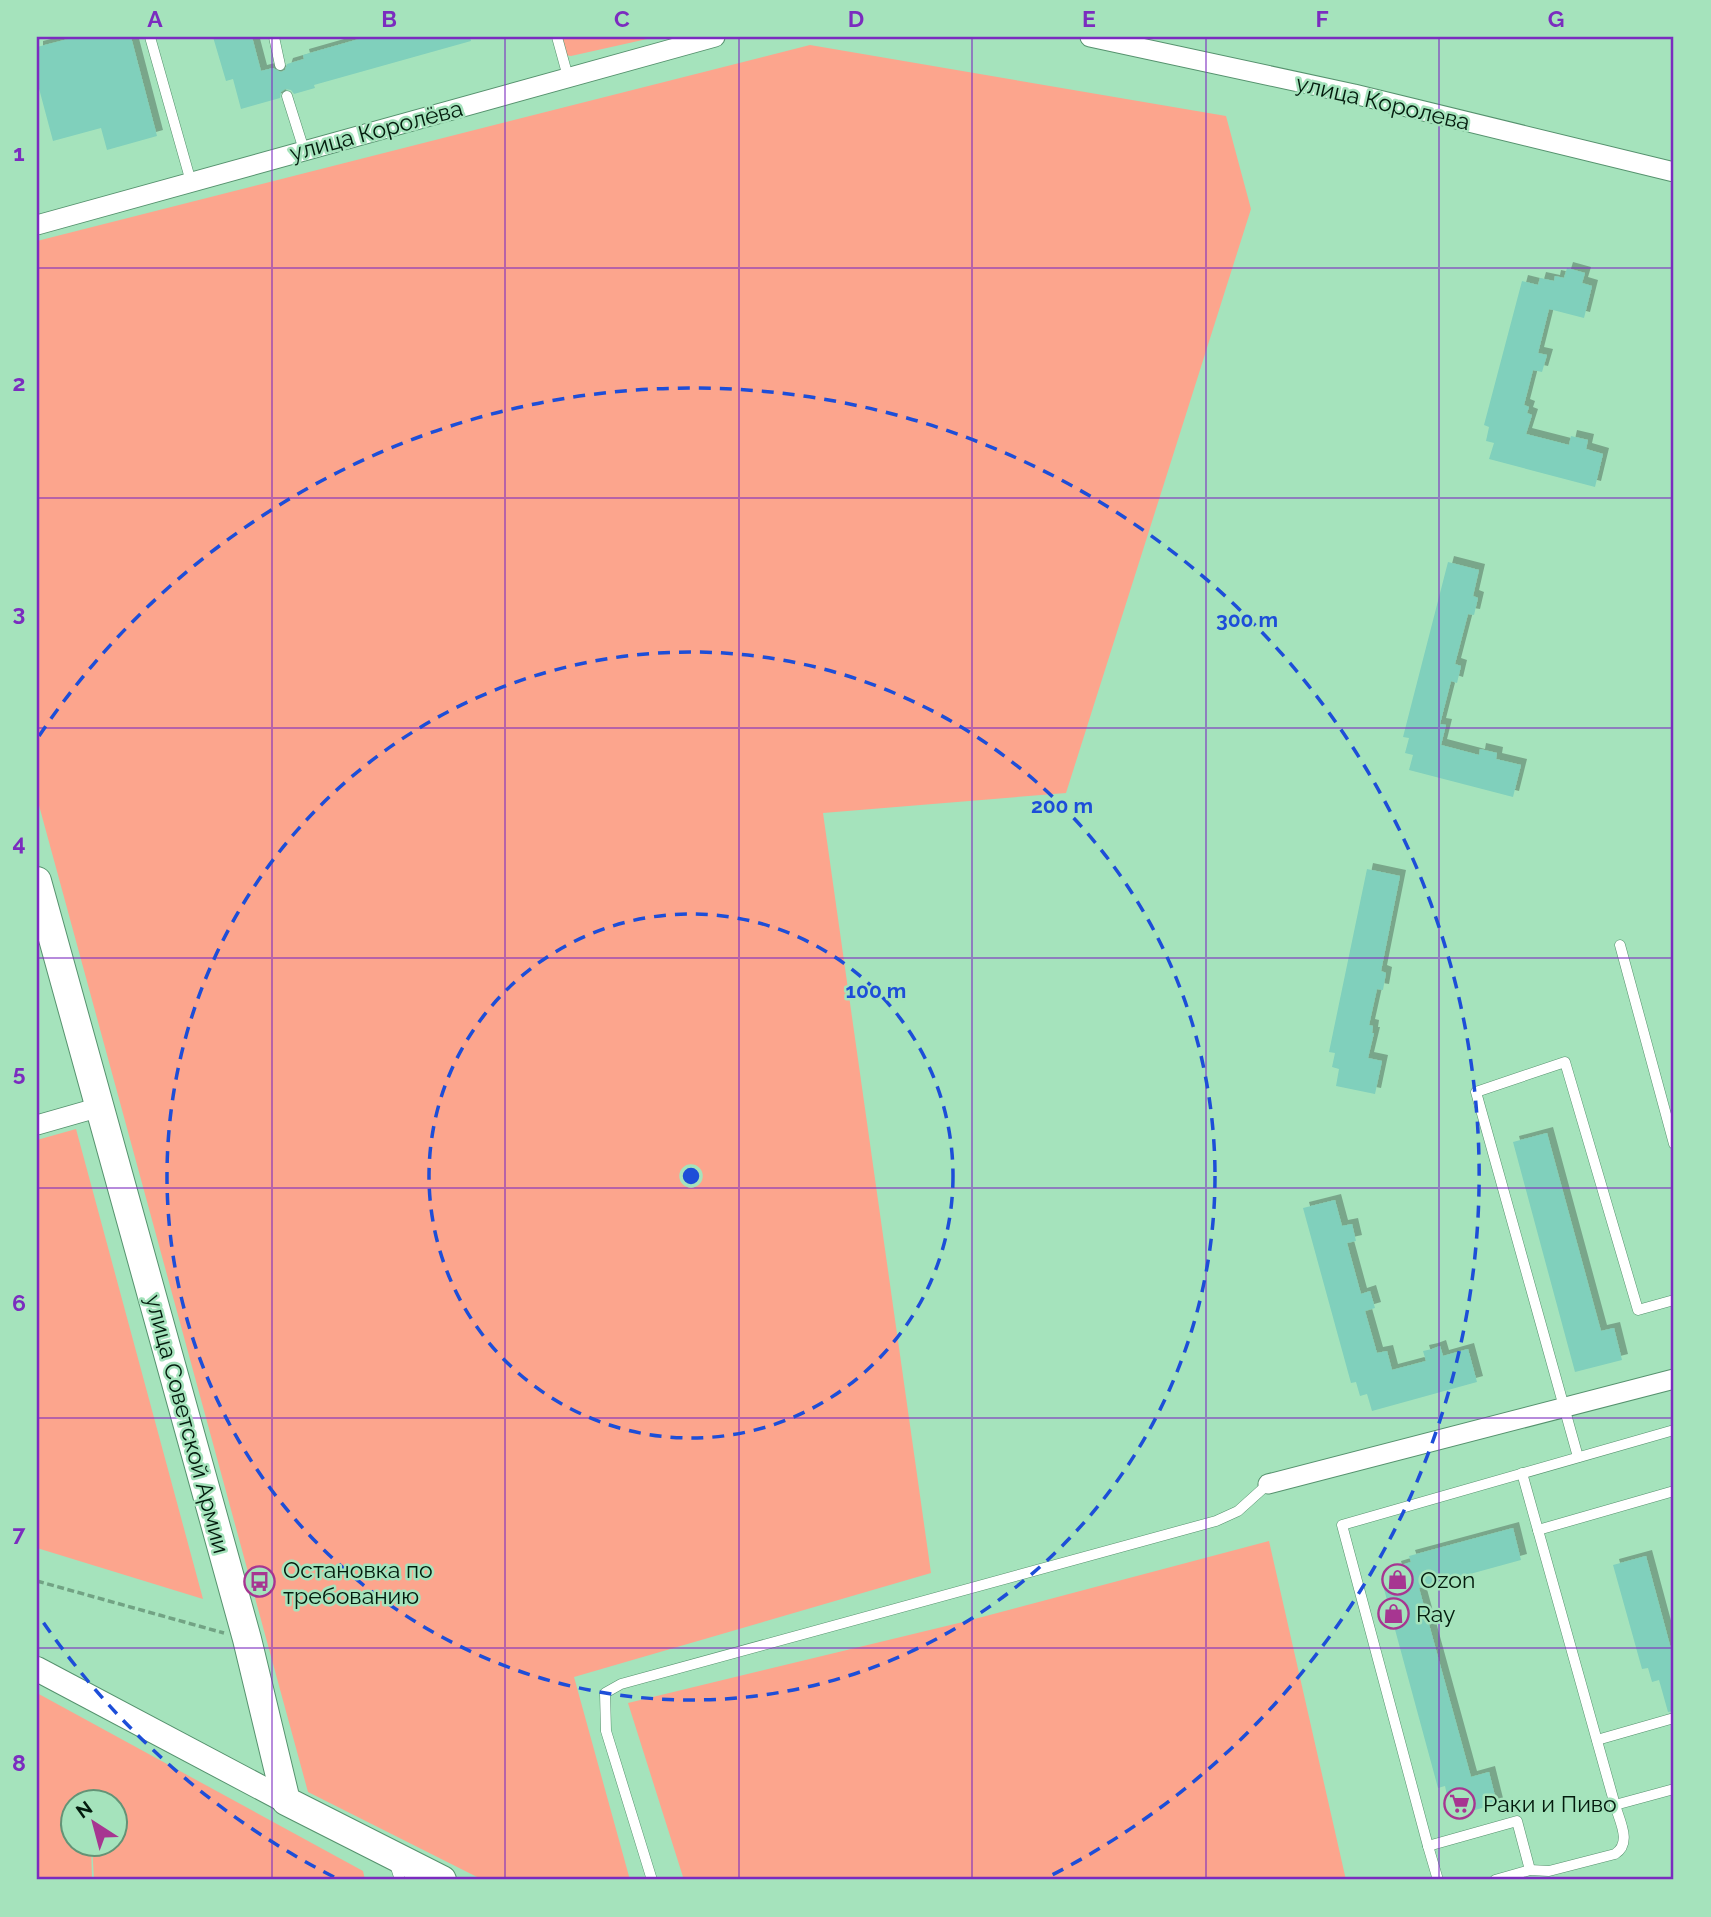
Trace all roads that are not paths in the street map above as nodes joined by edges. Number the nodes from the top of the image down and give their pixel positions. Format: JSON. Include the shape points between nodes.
{"nodes":[{"id":1,"x":150,"y":37,"type":"edge"},
{"id":2,"x":274,"y":37,"type":"edge"},
{"id":3,"x":557,"y":37,"type":"edge"},
{"id":4,"x":715,"y":37,"type":"edge"},
{"id":5,"x":1090,"y":37,"type":"edge"},
{"id":6,"x":281,"y":65,"type":"dead end"},
{"id":7,"x":568,"y":77,"type":"junction"},
{"id":8,"x":287,"y":96,"type":"dead end"},
{"id":9,"x":303,"y":150,"type":"junction"},
{"id":10,"x":1674,"y":172,"type":"edge"},
{"id":11,"x":191,"y":182,"type":"junction"},
{"id":12,"x":37,"y":225,"type":"edge"},
{"id":13,"x":37,"y":881,"type":"edge"},
{"id":14,"x":42,"y":919,"type":"edge"},
{"id":15,"x":1620,"y":945,"type":"dead end"},
{"id":16,"x":100,"y":1107,"type":"junction"},
{"id":17,"x":37,"y":1125,"type":"edge"},
{"id":18,"x":1674,"y":1144,"type":"edge"},
{"id":19,"x":1674,"y":1300,"type":"edge"},
{"id":20,"x":1674,"y":1379,"type":"edge"},
{"id":21,"x":1565,"y":1408,"type":"junction"},
{"id":22,"x":1674,"y":1430,"type":"edge"},
{"id":23,"x":1578,"y":1457,"type":"junction"},
{"id":24,"x":1522,"y":1472,"type":"junction"},
{"id":25,"x":1268,"y":1484,"type":"joint"},
{"id":26,"x":1674,"y":1491,"type":"edge"},
{"id":27,"x":1538,"y":1530,"type":"junction"},
{"id":28,"x":37,"y":1669,"type":"edge"},
{"id":29,"x":1674,"y":1718,"type":"edge"},
{"id":30,"x":1597,"y":1740,"type":"junction"},
{"id":31,"x":1674,"y":1789,"type":"edge"},
{"id":32,"x":286,"y":1801,"type":"junction"},
{"id":33,"x":1615,"y":1805,"type":"junction"},
{"id":34,"x":1428,"y":1846,"type":"junction"},
{"id":35,"x":396,"y":1868,"type":"edge"},
{"id":36,"x":1530,"y":1870,"type":"junction"},
{"id":37,"x":442,"y":1880,"type":"edge"},
{"id":38,"x":652,"y":1880,"type":"edge"},
{"id":39,"x":1438,"y":1880,"type":"edge"},
{"id":40,"x":1495,"y":1880,"type":"edge"}],
"edges":[{"from":1,"to":11,"type":"lane"},
{"from":2,"to":6,"type":"lane"},
{"from":3,"to":7,"type":"lane"},
{"from":4,"to":7,"type":"street","name":"улица Королёва"},
{"from":5,"to":10,"type":"street","name":"улица Королева","via":[[1354,94]]},
{"from":7,"to":9,"type":"street","name":"улица Королёва"},
{"from":8,"to":9,"type":"lane"},
{"from":9,"to":11,"type":"street","name":"улица Королёва"},
{"from":11,"to":12,"type":"street","name":"улица Королёва"},
{"from":13,"to":14,"type":"main road","name":"улица Советской Армии"},
{"from":14,"to":16,"type":"main road","name":"улица Советской Армии"},
{"from":15,"to":18,"type":"lane"},
{"from":16,"to":17,"type":"street"},
{"from":16,"to":32,"type":"main road","name":"улица Советской Армии","via":[[247,1639]]},
{"from":19,"to":21,"type":"lane","via":[[1638,1310],[1565,1062],[1476,1092]]},
{"from":20,"to":21,"type":"street"},
{"from":21,"to":23,"type":"lane"},
{"from":21,"to":25,"type":"street"},
{"from":22,"to":23,"type":"lane"},
{"from":23,"to":24,"type":"lane"},
{"from":24,"to":27,"type":"lane"},
{"from":24,"to":34,"type":"lane","via":[[1342,1525]]},
{"from":25,"to":38,"type":"lane","via":[[1238,1511],[1216,1521],[634,1680],[605,1693],[606,1731]]},
{"from":26,"to":27,"type":"lane"},
{"from":27,"to":30,"type":"lane"},
{"from":28,"to":32,"type":"street"},
{"from":29,"to":30,"type":"lane"},
{"from":30,"to":33,"type":"lane"},
{"from":31,"to":33,"type":"lane"},
{"from":32,"to":35,"type":"main road"},
{"from":33,"to":36,"type":"lane","via":[[1625,1842],[1622,1849],[1549,1871]]},
{"from":34,"to":36,"type":"lane","via":[[1517,1821]]},
{"from":34,"to":39,"type":"lane"},
{"from":35,"to":37,"type":"main road"},
{"from":36,"to":40,"type":"lane"}]}
